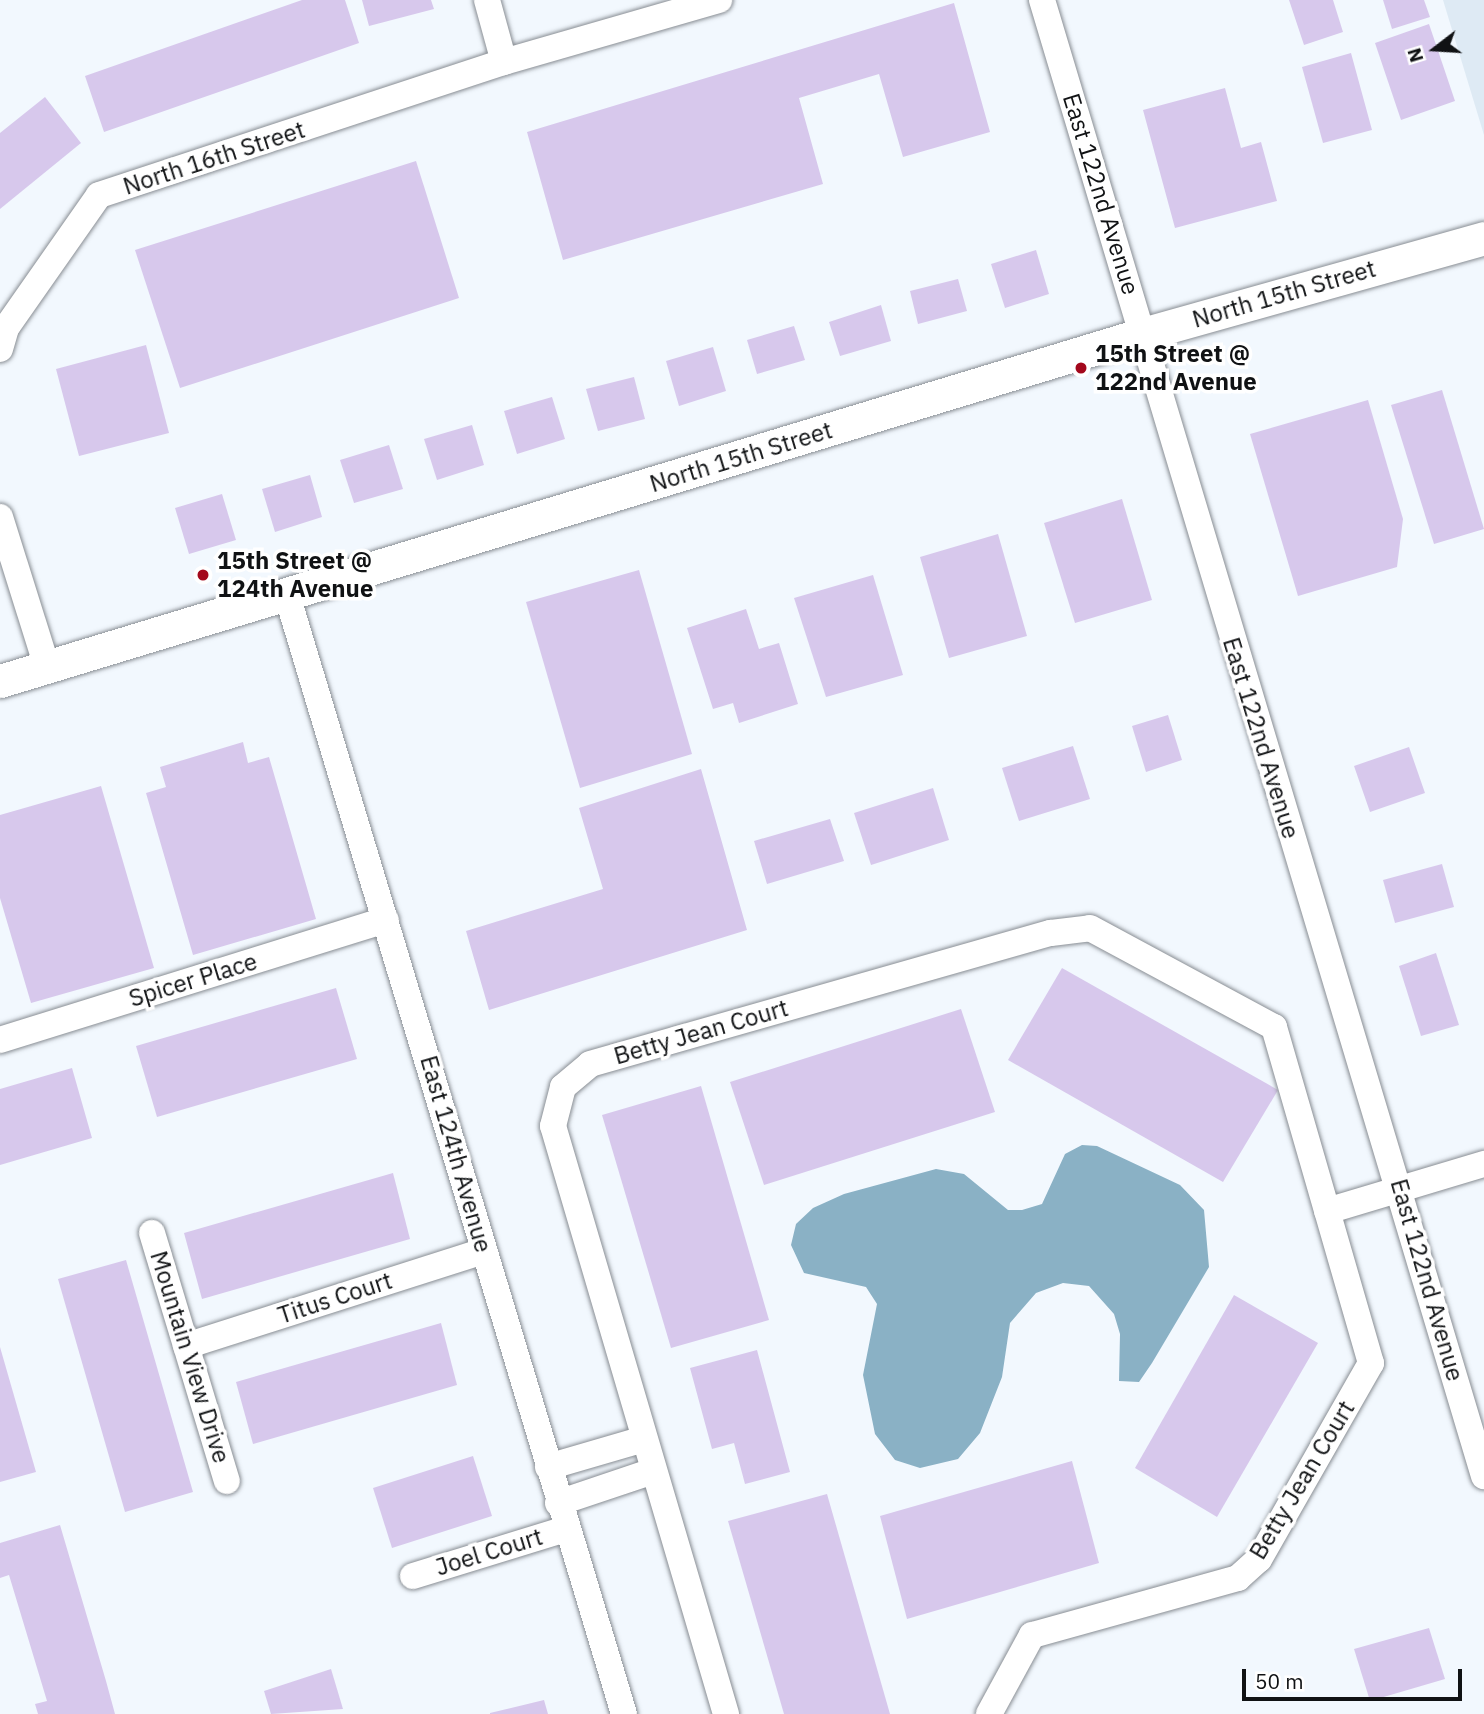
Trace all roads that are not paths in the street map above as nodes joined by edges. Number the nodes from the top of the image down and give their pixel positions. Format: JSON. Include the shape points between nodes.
{"nodes":[{"id":1,"x":487,"y":0,"type":"edge"},
{"id":2,"x":719,"y":0,"type":"edge"},
{"id":3,"x":1042,"y":0,"type":"edge"},
{"id":4,"x":504,"y":62,"type":"junction"},
{"id":5,"x":1484,"y":238,"type":"edge"},
{"id":6,"x":1143,"y":334,"type":"junction"},
{"id":7,"x":0,"y":349,"type":"edge"},
{"id":8,"x":0,"y":517,"type":"edge"},
{"id":9,"x":287,"y":595,"type":"junction"},
{"id":10,"x":47,"y":667,"type":"junction"},
{"id":11,"x":0,"y":681,"type":"edge"},
{"id":12,"x":386,"y":920,"type":"junction"},
{"id":13,"x":0,"y":1040,"type":"edge"},
{"id":14,"x":1484,"y":1164,"type":"edge"},
{"id":15,"x":1401,"y":1190,"type":"junction"},
{"id":16,"x":1327,"y":1210,"type":"junction"},
{"id":17,"x":152,"y":1233,"type":"dead end"},
{"id":18,"x":484,"y":1251,"type":"junction"},
{"id":19,"x":186,"y":1346,"type":"junction"},
{"id":20,"x":643,"y":1439,"type":"junction"},
{"id":21,"x":548,"y":1467,"type":"junction"},
{"id":22,"x":653,"y":1471,"type":"junction"},
{"id":23,"x":1484,"y":1476,"type":"edge"},
{"id":24,"x":227,"y":1481,"type":"dead end"},
{"id":25,"x":558,"y":1503,"type":"junction"},
{"id":26,"x":566,"y":1529,"type":"junction"},
{"id":27,"x":413,"y":1576,"type":"dead end"},
{"id":28,"x":624,"y":1714,"type":"edge"},
{"id":29,"x":726,"y":1714,"type":"edge"},
{"id":30,"x":989,"y":1714,"type":"edge"}],
"edges":[{"from":1,"to":4,"type":"street"},
{"from":2,"to":4,"type":"street","name":"North 16th Street"},
{"from":3,"to":6,"type":"street","name":"East 122nd Avenue"},
{"from":4,"to":7,"type":"street","name":"North 16th Street","via":[[99,195],[6,328]]},
{"from":5,"to":6,"type":"street","name":"North 15th Street"},
{"from":6,"to":9,"type":"street","name":"North 15th Street"},
{"from":6,"to":15,"type":"street","name":"East 122nd Avenue"},
{"from":8,"to":10,"type":"street"},
{"from":9,"to":10,"type":"street","name":"North 15th Street"},
{"from":9,"to":12,"type":"street","name":"East 124th Avenue"},
{"from":10,"to":11,"type":"street","name":"North 15th Street"},
{"from":12,"to":13,"type":"street","name":"Spicer Place"},
{"from":12,"to":18,"type":"street","name":"East 124th Avenue"},
{"from":14,"to":15,"type":"street"},
{"from":15,"to":16,"type":"street"},
{"from":15,"to":23,"type":"street","name":"East 122nd Avenue"},
{"from":16,"to":20,"type":"street","name":"Betty Jean Court","via":[[1273,1027],[1090,928],[1051,933],[590,1064],[564,1087],[554,1126]]},
{"from":16,"to":30,"type":"street","name":"Betty Jean Court","via":[[1371,1363],[1259,1559],[1238,1578],[1032,1635]]},
{"from":17,"to":19,"type":"street","name":"Mountain View Drive"},
{"from":18,"to":19,"type":"street","name":"Titus Court"},
{"from":18,"to":21,"type":"street","name":"East 124th Avenue"},
{"from":19,"to":24,"type":"street","name":"Mountain View Drive"},
{"from":20,"to":21,"type":"street"},
{"from":20,"to":22,"type":"street","name":"Betty Jean Court"},
{"from":21,"to":25,"type":"street","name":"East 124th Avenue"},
{"from":22,"to":25,"type":"street"},
{"from":22,"to":29,"type":"street","name":"Betty Jean Court"},
{"from":25,"to":26,"type":"street","name":"East 124th Avenue"},
{"from":26,"to":27,"type":"street","name":"Joel Court"},
{"from":26,"to":28,"type":"street","name":"East 124th Avenue"}]}
